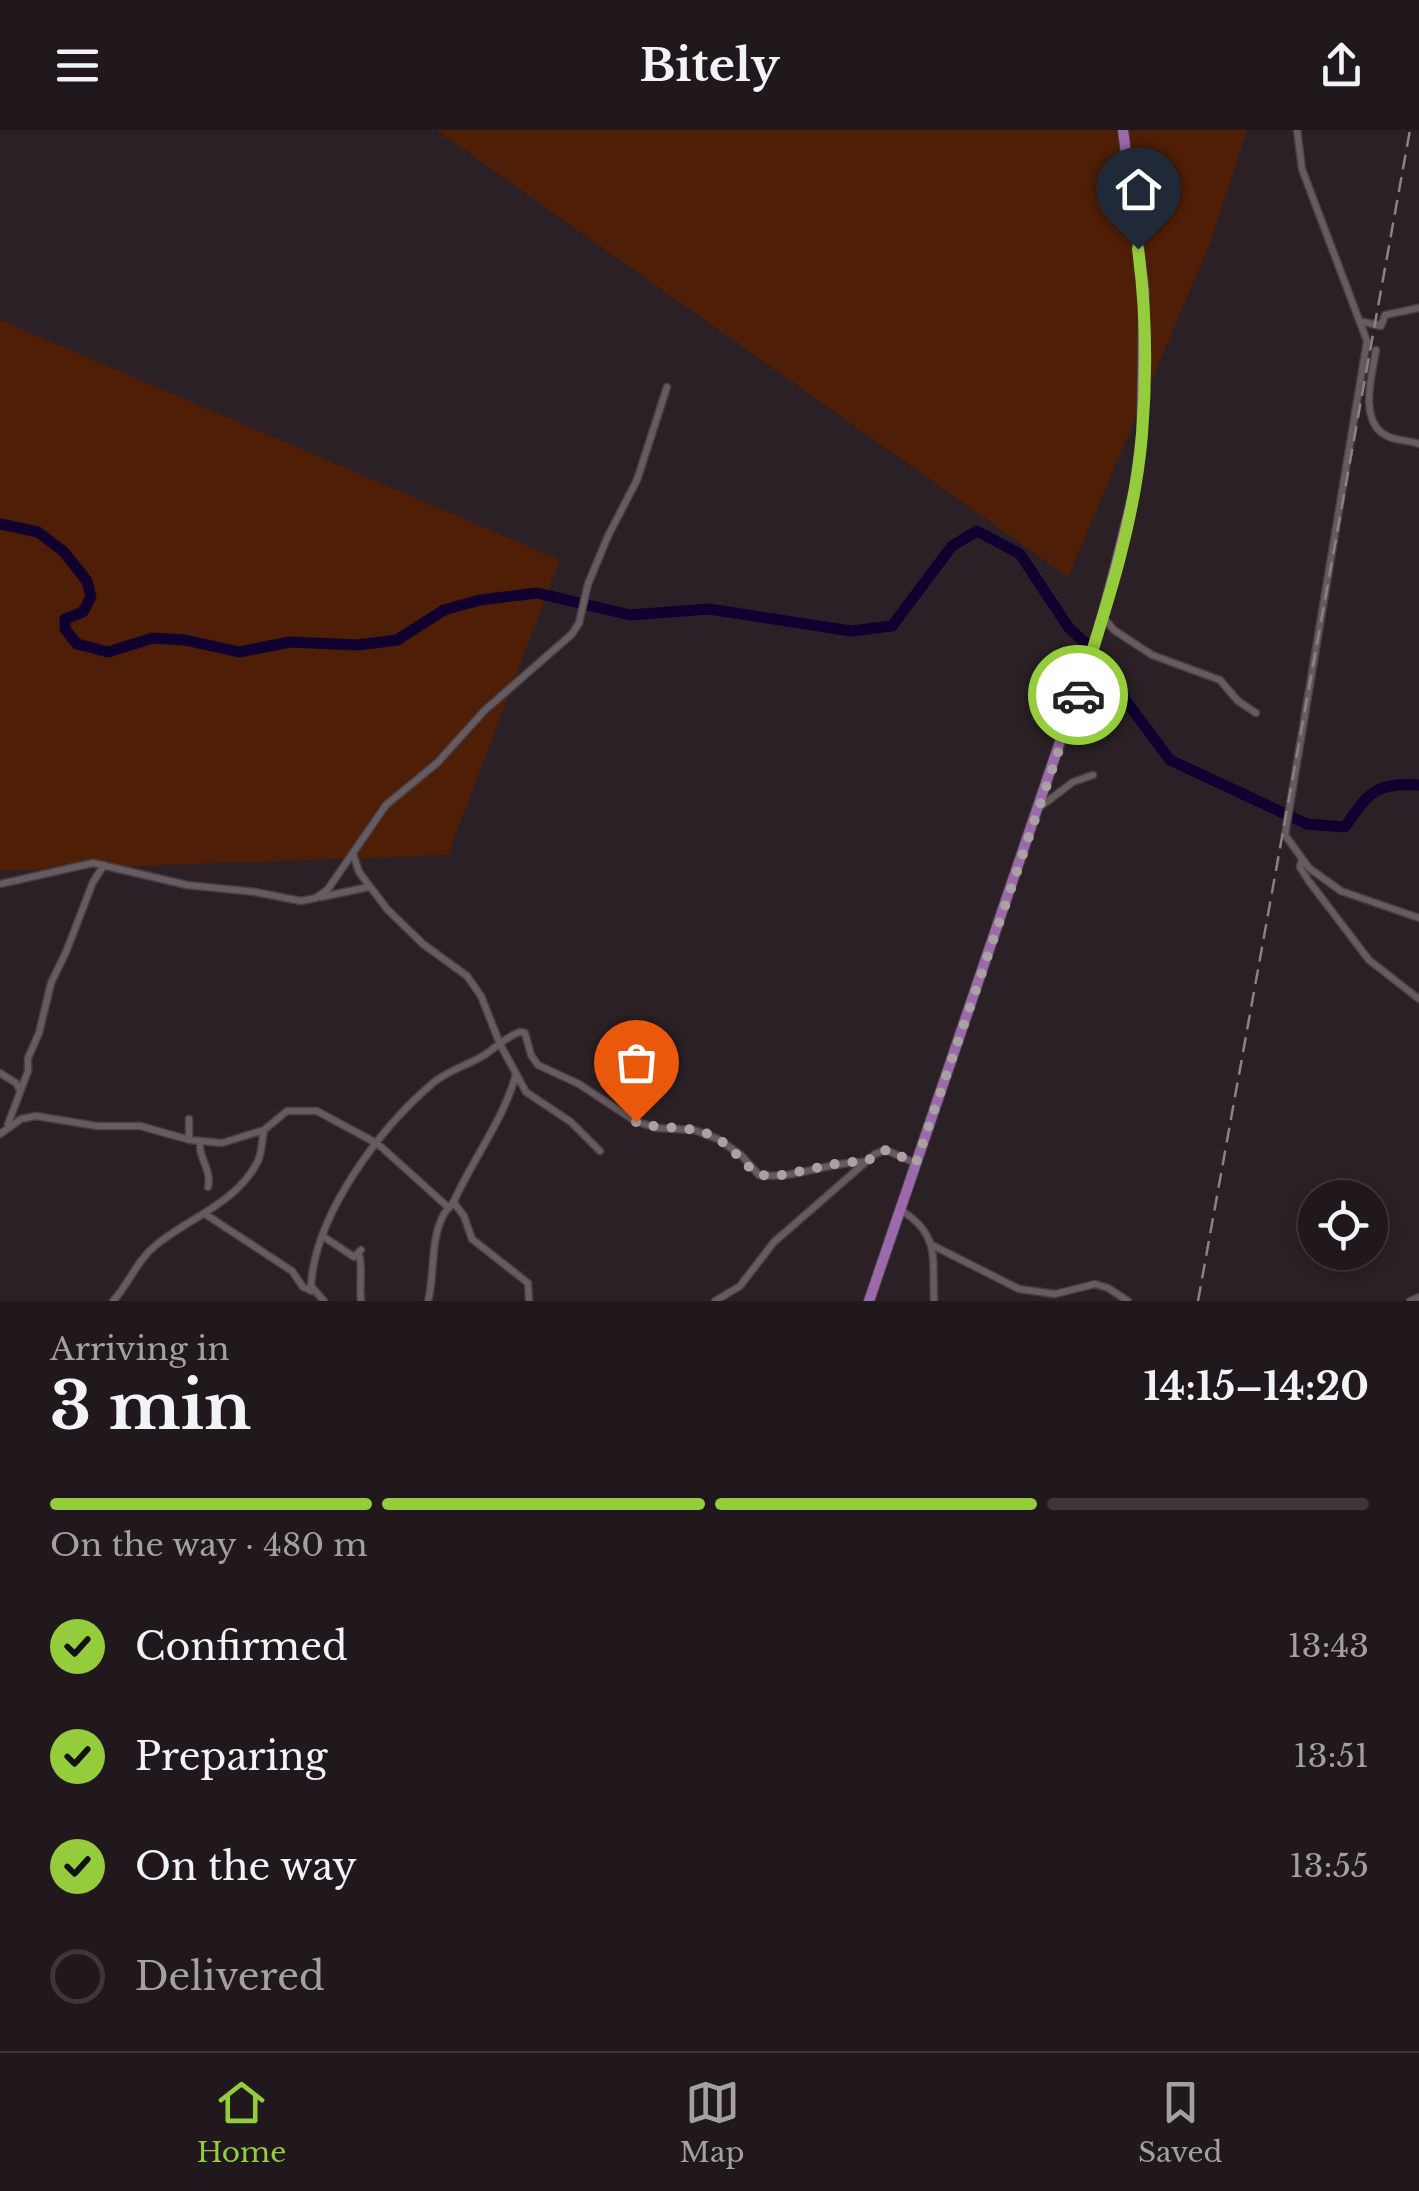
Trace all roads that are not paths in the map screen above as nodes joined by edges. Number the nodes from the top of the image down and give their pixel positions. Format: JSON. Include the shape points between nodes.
{"nodes":[{"id":1,"x":1123,"y":130,"type":"edge"},
{"id":2,"x":1297,"y":130,"type":"edge"},
{"id":3,"x":1419,"y":308,"type":"edge"},
{"id":4,"x":1362,"y":322,"type":"junction"},
{"id":5,"x":1376,"y":350,"type":"dead end"},
{"id":6,"x":666,"y":388,"type":"dead end"},
{"id":7,"x":1419,"y":444,"type":"edge"},
{"id":8,"x":1102,"y":614,"type":"junction"},
{"id":9,"x":1256,"y":712,"type":"dead end"},
{"id":10,"x":1093,"y":775,"type":"dead end"},
{"id":11,"x":1038,"y":811,"type":"junction"},
{"id":12,"x":353,"y":854,"type":"junction"},
{"id":13,"x":1303,"y":858,"type":"junction"},
{"id":14,"x":104,"y":865,"type":"junction"},
{"id":15,"x":0,"y":884,"type":"edge"},
{"id":16,"x":369,"y":887,"type":"junction"},
{"id":17,"x":316,"y":898,"type":"junction"},
{"id":18,"x":1419,"y":918,"type":"edge"},
{"id":19,"x":1419,"y":999,"type":"edge"},
{"id":20,"x":500,"y":1044,"type":"junction"},
{"id":21,"x":0,"y":1073,"type":"edge"},
{"id":22,"x":516,"y":1074,"type":"junction"},
{"id":23,"x":20,"y":1090,"type":"junction"},
{"id":24,"x":189,"y":1119,"type":"dead end"},
{"id":25,"x":8,"y":1126,"type":"junction"},
{"id":26,"x":264,"y":1130,"type":"junction"},
{"id":27,"x":0,"y":1134,"type":"edge"},
{"id":28,"x":189,"y":1140,"type":"junction"},
{"id":29,"x":200,"y":1142,"type":"junction"},
{"id":30,"x":378,"y":1144,"type":"junction"},
{"id":31,"x":600,"y":1151,"type":"dead end"},
{"id":32,"x":865,"y":1162,"type":"junction"},
{"id":33,"x":916,"y":1163,"type":"junction"},
{"id":34,"x":208,"y":1187,"type":"dead end"},
{"id":35,"x":451,"y":1205,"type":"junction"},
{"id":36,"x":900,"y":1209,"type":"junction"},
{"id":37,"x":205,"y":1214,"type":"junction"},
{"id":38,"x":324,"y":1237,"type":"junction"},
{"id":39,"x":932,"y":1244,"type":"junction"},
{"id":40,"x":314,"y":1291,"type":"junction"},
{"id":41,"x":1419,"y":1298,"type":"edge"},
{"id":42,"x":113,"y":1301,"type":"edge"},
{"id":43,"x":324,"y":1301,"type":"edge"},
{"id":44,"x":361,"y":1301,"type":"edge"},
{"id":45,"x":428,"y":1301,"type":"edge"},
{"id":46,"x":528,"y":1301,"type":"edge"},
{"id":47,"x":714,"y":1301,"type":"edge"},
{"id":48,"x":869,"y":1301,"type":"edge"},
{"id":49,"x":934,"y":1301,"type":"edge"},
{"id":50,"x":1128,"y":1301,"type":"edge"},
{"id":51,"x":1410,"y":1301,"type":"edge"}],
"edges":[{"from":1,"to":8,"type":"highway","via":[[1144,292],[1142,434]]},
{"from":2,"to":4,"type":"street","via":[[1302,169]]},
{"from":3,"to":4,"type":"street","via":[[1386,314],[1381,326]]},
{"from":4,"to":13,"type":"street","via":[[1367,341],[1284,836]]},
{"from":5,"to":7,"type":"street","via":[[1369,400],[1374,422],[1385,435]]},
{"from":6,"to":12,"type":"street","via":[[641,468],[572,634],[386,805]]},
{"from":8,"to":9,"type":"street","via":[[1152,655],[1220,680]]},
{"from":8,"to":11,"type":"highway"},
{"from":10,"to":11,"type":"street","via":[[1056,792]]},
{"from":11,"to":33,"type":"highway"},
{"from":12,"to":16,"type":"street"},
{"from":12,"to":17,"type":"street"},
{"from":13,"to":18,"type":"street","via":[[1341,892]]},
{"from":13,"to":19,"type":"street","via":[[1308,880],[1367,957]]},
{"from":14,"to":15,"type":"street"},
{"from":14,"to":17,"type":"street","via":[[187,886]]},
{"from":14,"to":23,"type":"street","via":[[51,983]]},
{"from":16,"to":17,"type":"street"},
{"from":16,"to":20,"type":"street","via":[[422,944],[468,976]]},
{"from":20,"to":22,"type":"street"},
{"from":20,"to":30,"type":"street","via":[[433,1082]]},
{"from":20,"to":32,"type":"street","via":[[523,1031],[538,1065],[636,1122],[718,1139],[759,1175]]},
{"from":21,"to":23,"type":"street"},
{"from":22,"to":31,"type":"street","via":[[535,1100]]},
{"from":22,"to":35,"type":"street"},
{"from":23,"to":25,"type":"street"},
{"from":24,"to":28,"type":"street"},
{"from":25,"to":27,"type":"street"},
{"from":25,"to":28,"type":"street","via":[[36,1116],[140,1126]]},
{"from":26,"to":29,"type":"street","via":[[222,1143]]},
{"from":26,"to":30,"type":"street","via":[[286,1111],[317,1111]]},
{"from":26,"to":37,"type":"street","via":[[258,1162]]},
{"from":28,"to":29,"type":"street"},
{"from":29,"to":34,"type":"street"},
{"from":30,"to":35,"type":"street"},
{"from":30,"to":38,"type":"street","via":[[344,1188]]},
{"from":32,"to":33,"type":"street","via":[[886,1150]]},
{"from":32,"to":47,"type":"street","via":[[774,1242],[740,1286]]},
{"from":33,"to":36,"type":"highway"},
{"from":35,"to":45,"type":"street","via":[[439,1228]]},
{"from":35,"to":46,"type":"street","via":[[478,1246],[528,1283]]},
{"from":36,"to":39,"type":"street","via":[[920,1223]]},
{"from":36,"to":48,"type":"highway"},
{"from":37,"to":40,"type":"street"},
{"from":37,"to":42,"type":"street","via":[[154,1247]]},
{"from":38,"to":40,"type":"street"},
{"from":38,"to":44,"type":"street","via":[[351,1256],[360,1252]]},
{"from":39,"to":49,"type":"street"},
{"from":39,"to":50,"type":"street","via":[[1018,1289],[1060,1294],[1096,1284]]},
{"from":40,"to":43,"type":"street"},
{"from":41,"to":51,"type":"street"}]}
